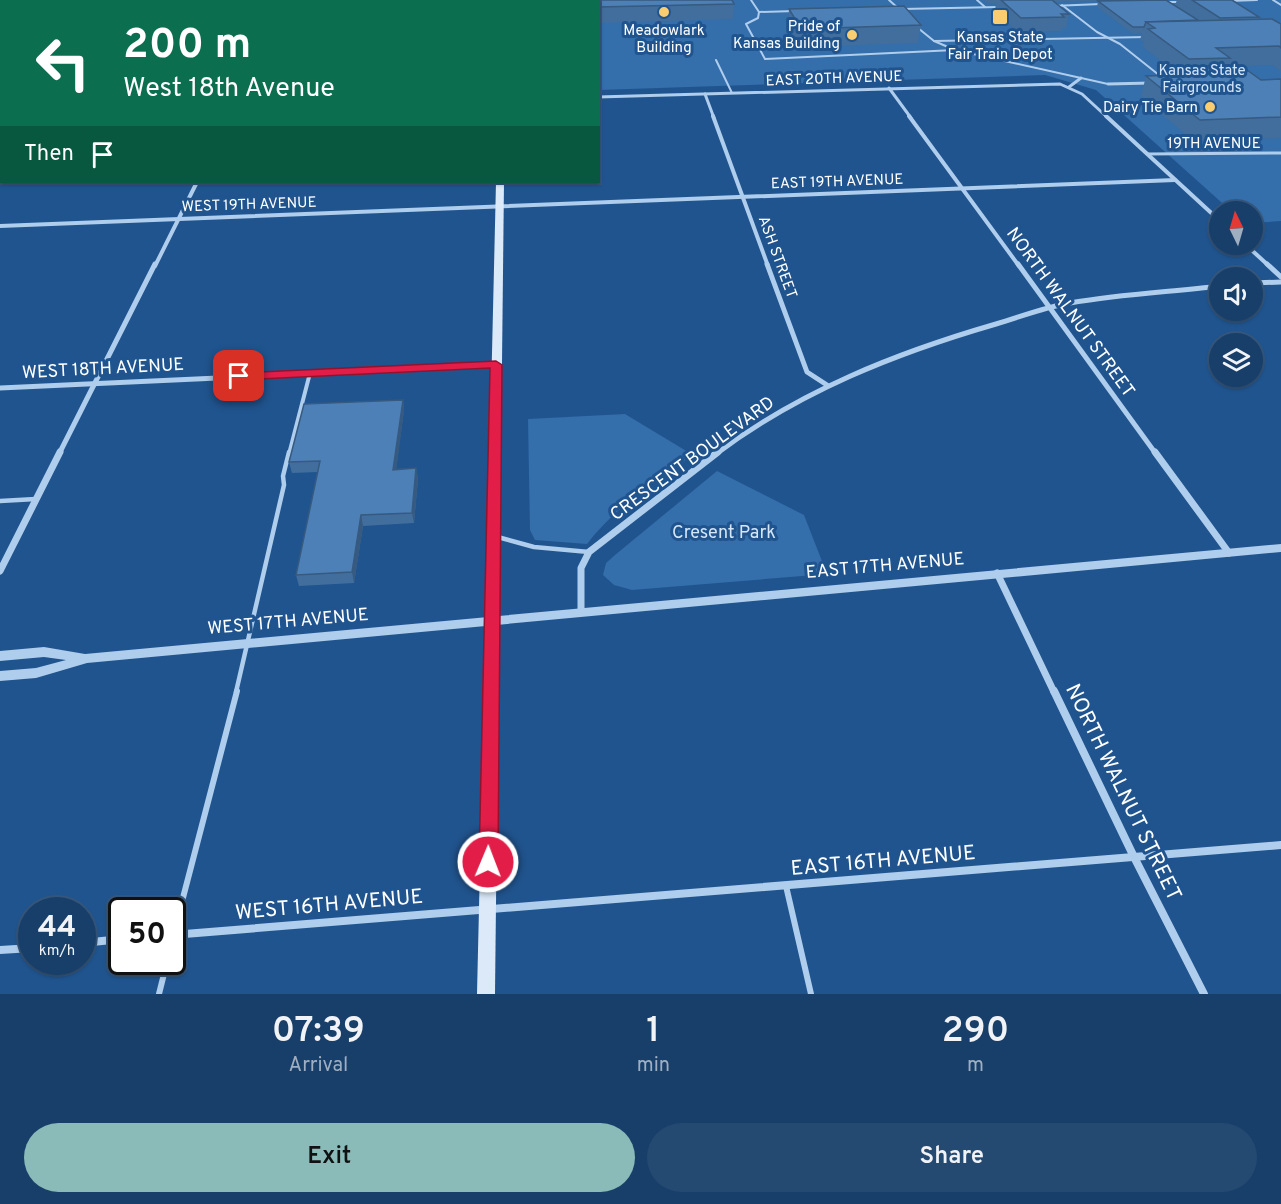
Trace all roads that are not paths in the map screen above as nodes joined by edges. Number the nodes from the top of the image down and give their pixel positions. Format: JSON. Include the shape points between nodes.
{"nodes":[{"id":1,"x":751,"y":0,"type":"edge"},
{"id":2,"x":889,"y":0,"type":"edge"},
{"id":3,"x":977,"y":0,"type":"edge"},
{"id":4,"x":1064,"y":0,"type":"edge"},
{"id":5,"x":1257,"y":0,"type":"edge"},
{"id":6,"x":1273,"y":0,"type":"edge"},
{"id":7,"x":1162,"y":1,"type":"edge"},
{"id":8,"x":1222,"y":1,"type":"edge"},
{"id":9,"x":1187,"y":2,"type":"dead end"},
{"id":10,"x":1106,"y":4,"type":"edge"},
{"id":11,"x":1062,"y":5,"type":"junction"},
{"id":12,"x":1071,"y":5,"type":"junction"},
{"id":13,"x":1281,"y":5,"type":"edge"},
{"id":14,"x":1051,"y":6,"type":"edge"},
{"id":15,"x":1007,"y":7,"type":"edge"},
{"id":16,"x":985,"y":8,"type":"junction"},
{"id":17,"x":1172,"y":8,"type":"edge"},
{"id":18,"x":887,"y":9,"type":"edge"},
{"id":19,"x":899,"y":9,"type":"junction"},
{"id":20,"x":806,"y":11,"type":"edge"},
{"id":21,"x":759,"y":12,"type":"junction"},
{"id":22,"x":905,"y":15,"type":"edge"},
{"id":23,"x":912,"y":22,"type":"edge"},
{"id":24,"x":1156,"y":36,"type":"edge"},
{"id":25,"x":1110,"y":38,"type":"junction"},
{"id":26,"x":934,"y":41,"type":"junction"},
{"id":27,"x":955,"y":50,"type":"junction"},
{"id":28,"x":716,"y":60,"type":"dead end"},
{"id":29,"x":1081,"y":78,"type":"junction"},
{"id":30,"x":1169,"y":82,"type":"joint"},
{"id":31,"x":1108,"y":84,"type":"joint"},
{"id":32,"x":1069,"y":87,"type":"junction"},
{"id":33,"x":889,"y":88,"type":"junction"},
{"id":34,"x":732,"y":93,"type":"junction"},
{"id":35,"x":705,"y":94,"type":"junction"},
{"id":36,"x":600,"y":98,"type":"edge"},
{"id":37,"x":1281,"y":153,"type":"edge"},
{"id":38,"x":1148,"y":154,"type":"junction"},
{"id":39,"x":1175,"y":180,"type":"junction"},
{"id":40,"x":196,"y":183,"type":"edge"},
{"id":41,"x":500,"y":183,"type":"edge"},
{"id":42,"x":962,"y":188,"type":"junction"},
{"id":43,"x":743,"y":197,"type":"junction"},
{"id":44,"x":500,"y":206,"type":"junction"},
{"id":45,"x":1209,"y":211,"type":"edge"},
{"id":46,"x":178,"y":219,"type":"junction"},
{"id":47,"x":0,"y":226,"type":"edge"},
{"id":48,"x":1257,"y":255,"type":"edge"},
{"id":49,"x":1281,"y":277,"type":"edge"},
{"id":50,"x":1281,"y":282,"type":"edge"},
{"id":51,"x":1263,"y":283,"type":"edge"},
{"id":52,"x":1209,"y":287,"type":"edge"},
{"id":53,"x":1051,"y":309,"type":"junction"},
{"id":54,"x":496,"y":365,"type":"junction"},
{"id":55,"x":310,"y":373,"type":"junction"},
{"id":56,"x":97,"y":383,"type":"junction"},
{"id":57,"x":827,"y":384,"type":"junction"},
{"id":58,"x":0,"y":388,"type":"edge"},
{"id":59,"x":37,"y":499,"type":"junction"},
{"id":60,"x":0,"y":501,"type":"edge"},
{"id":61,"x":494,"y":535,"type":"junction"},
{"id":62,"x":1281,"y":548,"type":"edge"},
{"id":63,"x":589,"y":552,"type":"junction"},
{"id":64,"x":1229,"y":553,"type":"junction"},
{"id":65,"x":0,"y":571,"type":"edge"},
{"id":66,"x":997,"y":573,"type":"junction"},
{"id":67,"x":582,"y":611,"type":"junction"},
{"id":68,"x":492,"y":620,"type":"junction"},
{"id":69,"x":249,"y":643,"type":"junction"},
{"id":70,"x":0,"y":656,"type":"edge"},
{"id":71,"x":87,"y":658,"type":"junction"},
{"id":72,"x":0,"y":676,"type":"edge"},
{"id":73,"x":1281,"y":845,"type":"edge"},
{"id":74,"x":1134,"y":857,"type":"junction"},
{"id":75,"x":786,"y":886,"type":"junction"},
{"id":76,"x":183,"y":897,"type":"edge"},
{"id":77,"x":488,"y":909,"type":"junction"},
{"id":78,"x":186,"y":935,"type":"edge"},
{"id":79,"x":18,"y":949,"type":"edge"},
{"id":80,"x":0,"y":950,"type":"edge"},
{"id":81,"x":164,"y":975,"type":"edge"},
{"id":82,"x":159,"y":994,"type":"edge"},
{"id":83,"x":486,"y":994,"type":"edge"},
{"id":84,"x":811,"y":994,"type":"edge"},
{"id":85,"x":1204,"y":994,"type":"edge"}],
"edges":[{"from":1,"to":21,"type":"lane"},
{"from":2,"to":19,"type":"lane"},
{"from":3,"to":16,"type":"lane"},
{"from":4,"to":12,"type":"lane"},
{"from":5,"to":8,"type":"lane"},
{"from":6,"to":13,"type":"lane"},
{"from":7,"to":9,"type":"lane"},
{"from":7,"to":17,"type":"lane"},
{"from":10,"to":12,"type":"lane"},
{"from":11,"to":12,"type":"lane"},
{"from":11,"to":14,"type":"lane"},
{"from":11,"to":25,"type":"lane"},
{"from":15,"to":16,"type":"lane"},
{"from":16,"to":19,"type":"lane"},
{"from":18,"to":19,"type":"lane"},
{"from":19,"to":22,"type":"lane"},
{"from":20,"to":21,"type":"lane"},
{"from":21,"to":27,"type":"lane","via":[[758,18],[746,24],[765,59]]},
{"from":23,"to":26,"type":"lane"},
{"from":24,"to":25,"type":"lane"},
{"from":25,"to":26,"type":"lane"},
{"from":25,"to":30,"type":"lane"},
{"from":26,"to":27,"type":"lane"},
{"from":27,"to":29,"type":"lane"},
{"from":28,"to":34,"type":"lane"},
{"from":29,"to":31,"type":"lane"},
{"from":29,"to":32,"type":"street"},
{"from":30,"to":31,"type":"street"},
{"from":32,"to":33,"type":"street","name":"EAST 20TH AVENUE","via":[[1047,83]]},
{"from":32,"to":38,"type":"street","via":[[1083,94]]},
{"from":33,"to":34,"type":"street","name":"EAST 20TH AVENUE"},
{"from":33,"to":42,"type":"street","name":"NORTH WALNUT STREET"},
{"from":34,"to":35,"type":"street","name":"EAST 20TH AVENUE"},
{"from":35,"to":36,"type":"street","name":"EAST 20TH AVENUE"},
{"from":35,"to":43,"type":"street","name":"ASH STREET"},
{"from":37,"to":38,"type":"lane","name":"19TH AVENUE"},
{"from":38,"to":39,"type":"street"},
{"from":39,"to":42,"type":"street","name":"EAST 19TH AVENUE"},
{"from":39,"to":45,"type":"street"},
{"from":40,"to":46,"type":"street"},
{"from":41,"to":44,"type":"main road"},
{"from":42,"to":43,"type":"street","name":"EAST 19TH AVENUE"},
{"from":42,"to":53,"type":"street","name":"NORTH WALNUT STREET"},
{"from":43,"to":44,"type":"street","name":"EAST 19TH AVENUE"},
{"from":43,"to":57,"type":"street","name":"ASH STREET","via":[[807,372]]},
{"from":44,"to":46,"type":"street","name":"WEST 19TH AVENUE"},
{"from":44,"to":54,"type":"main road"},
{"from":46,"to":47,"type":"street","name":"WEST 19TH AVENUE"},
{"from":46,"to":56,"type":"street"},
{"from":48,"to":49,"type":"street"},
{"from":50,"to":51,"type":"street"},
{"from":52,"to":53,"type":"street","name":"CRESCENT BOULEVARD","via":[[1069,303]]},
{"from":53,"to":57,"type":"street","name":"CRESCENT BOULEVARD","via":[[914,350]]},
{"from":53,"to":64,"type":"street","name":"NORTH WALNUT STREET"},
{"from":54,"to":55,"type":"street","name":"WEST 18TH AVENUE"},
{"from":54,"to":61,"type":"main road"},
{"from":55,"to":56,"type":"street","name":"WEST 18TH AVENUE"},
{"from":55,"to":69,"type":"lane"},
{"from":56,"to":58,"type":"street","name":"WEST 18TH AVENUE"},
{"from":56,"to":59,"type":"street"},
{"from":57,"to":63,"type":"street","name":"CRESCENT BOULEVARD","via":[[721,450]]},
{"from":59,"to":60,"type":"lane"},
{"from":59,"to":65,"type":"street"},
{"from":61,"to":63,"type":"lane","via":[[534,547]]},
{"from":61,"to":68,"type":"main road"},
{"from":62,"to":64,"type":"street","name":"EAST 17TH AVENUE"},
{"from":63,"to":67,"type":"street","via":[[581,568]]},
{"from":64,"to":66,"type":"street","name":"EAST 17TH AVENUE"},
{"from":66,"to":67,"type":"street","name":"EAST 17TH AVENUE"},
{"from":66,"to":74,"type":"street","name":"NORTH WALNUT STREET"},
{"from":67,"to":68,"type":"street","name":"EAST 17TH AVENUE"},
{"from":68,"to":69,"type":"street","name":"WEST 17TH AVENUE"},
{"from":68,"to":77,"type":"main road"},
{"from":69,"to":71,"type":"street","name":"WEST 17TH AVENUE"},
{"from":69,"to":76,"type":"lane"},
{"from":70,"to":71,"type":"street","name":"WEST 17TH AVENUE","via":[[44,652]]},
{"from":71,"to":72,"type":"street","name":"WEST 17TH AVENUE","via":[[36,673]]},
{"from":73,"to":74,"type":"street","name":"EAST 16TH AVENUE"},
{"from":74,"to":75,"type":"street","name":"EAST 16TH AVENUE"},
{"from":74,"to":85,"type":"street","name":"NORTH WALNUT STREET"},
{"from":75,"to":77,"type":"street","name":"EAST 16TH AVENUE"},
{"from":75,"to":84,"type":"lane"},
{"from":77,"to":78,"type":"street","name":"WEST 16TH AVENUE"},
{"from":77,"to":83,"type":"main road"},
{"from":79,"to":80,"type":"street"},
{"from":81,"to":82,"type":"lane"}]}
